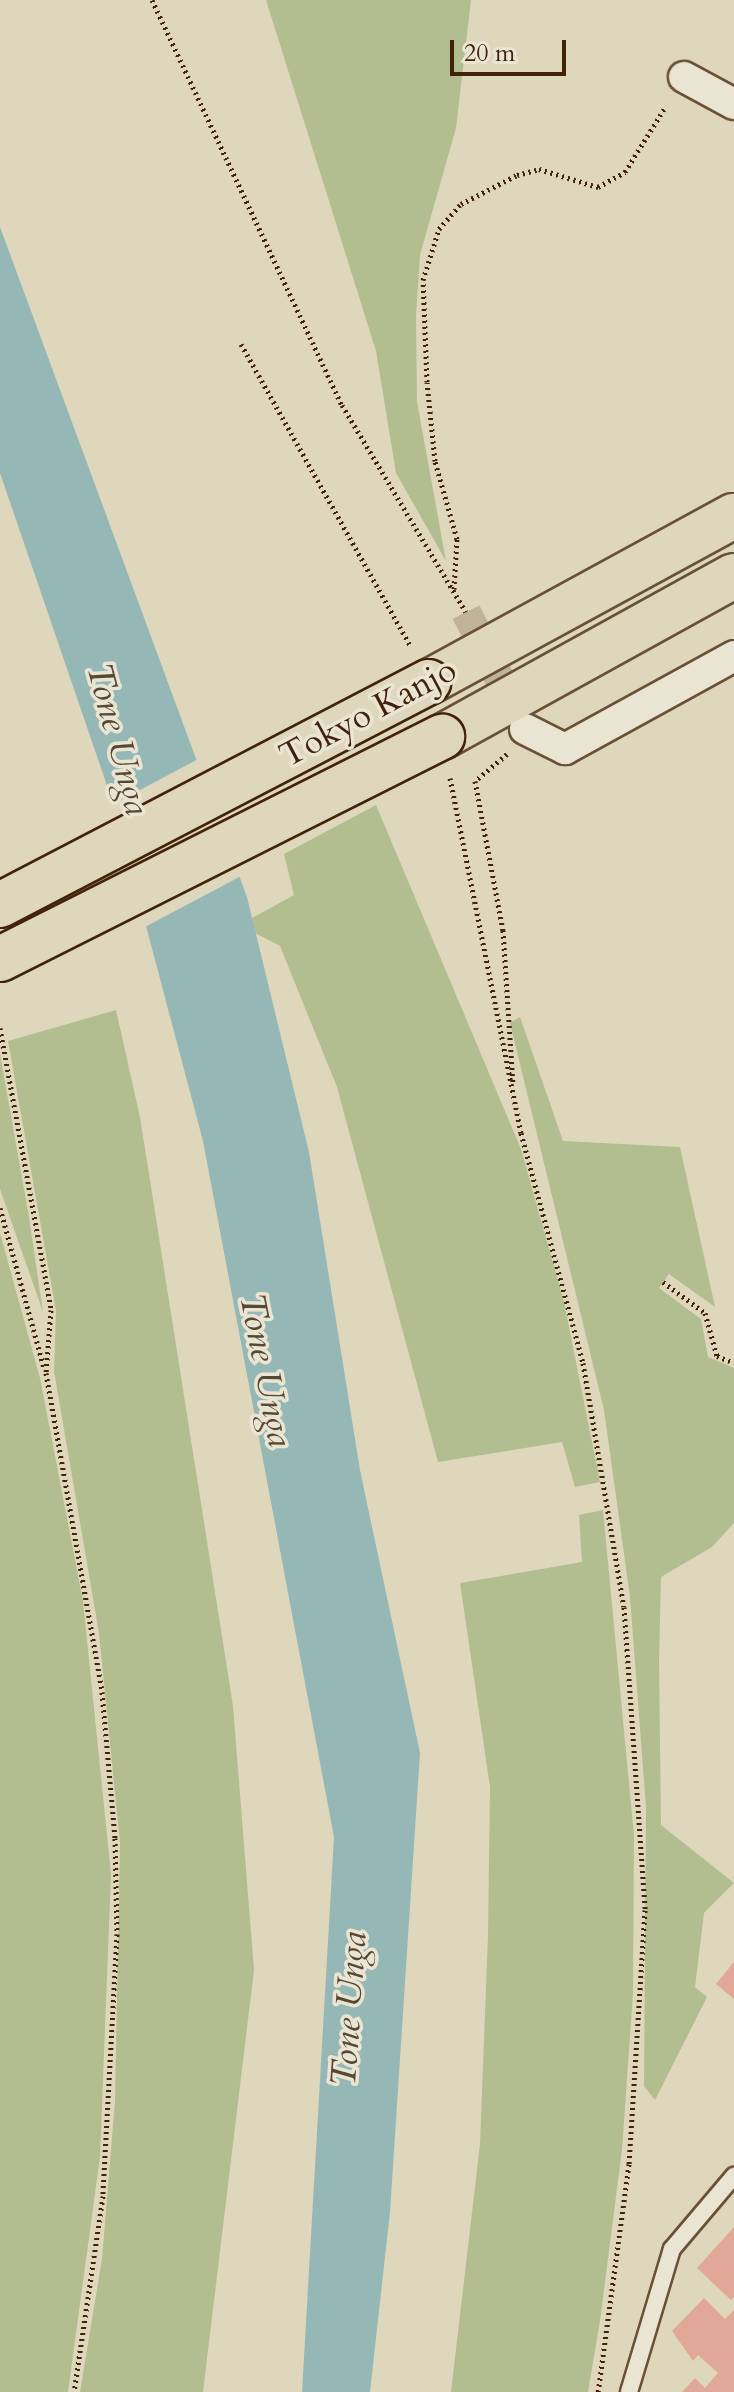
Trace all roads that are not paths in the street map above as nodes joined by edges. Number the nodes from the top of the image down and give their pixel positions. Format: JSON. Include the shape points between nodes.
{"nodes":[{"id":1,"x":684,"y":77,"type":"road end"},
{"id":2,"x":734,"y":104,"type":"edge"},
{"id":3,"x":734,"y":516,"type":"edge"},
{"id":4,"x":734,"y":576,"type":"edge"},
{"id":5,"x":734,"y":656,"type":"edge"},
{"id":6,"x":529,"y":733,"type":"tunnel mouth"},
{"id":7,"x":0,"y":905,"type":"edge"},
{"id":8,"x":0,"y":959,"type":"edge"},
{"id":9,"x":734,"y":2176,"type":"edge"},
{"id":10,"x":629,"y":2392,"type":"edge"}],
"edges":[{"from":1,"to":2,"type":"street"},
{"from":3,"to":7,"type":"highway","name":"Tokyo Kanjo","bridge":true},
{"from":4,"to":8,"type":"highway","name":"Tokyo Kanjo","bridge":true,"via":[[442,737]]},
{"from":5,"to":6,"type":"street","via":[[565,749]]},
{"from":9,"to":10,"type":"lane","via":[[672,2249]]}]}
